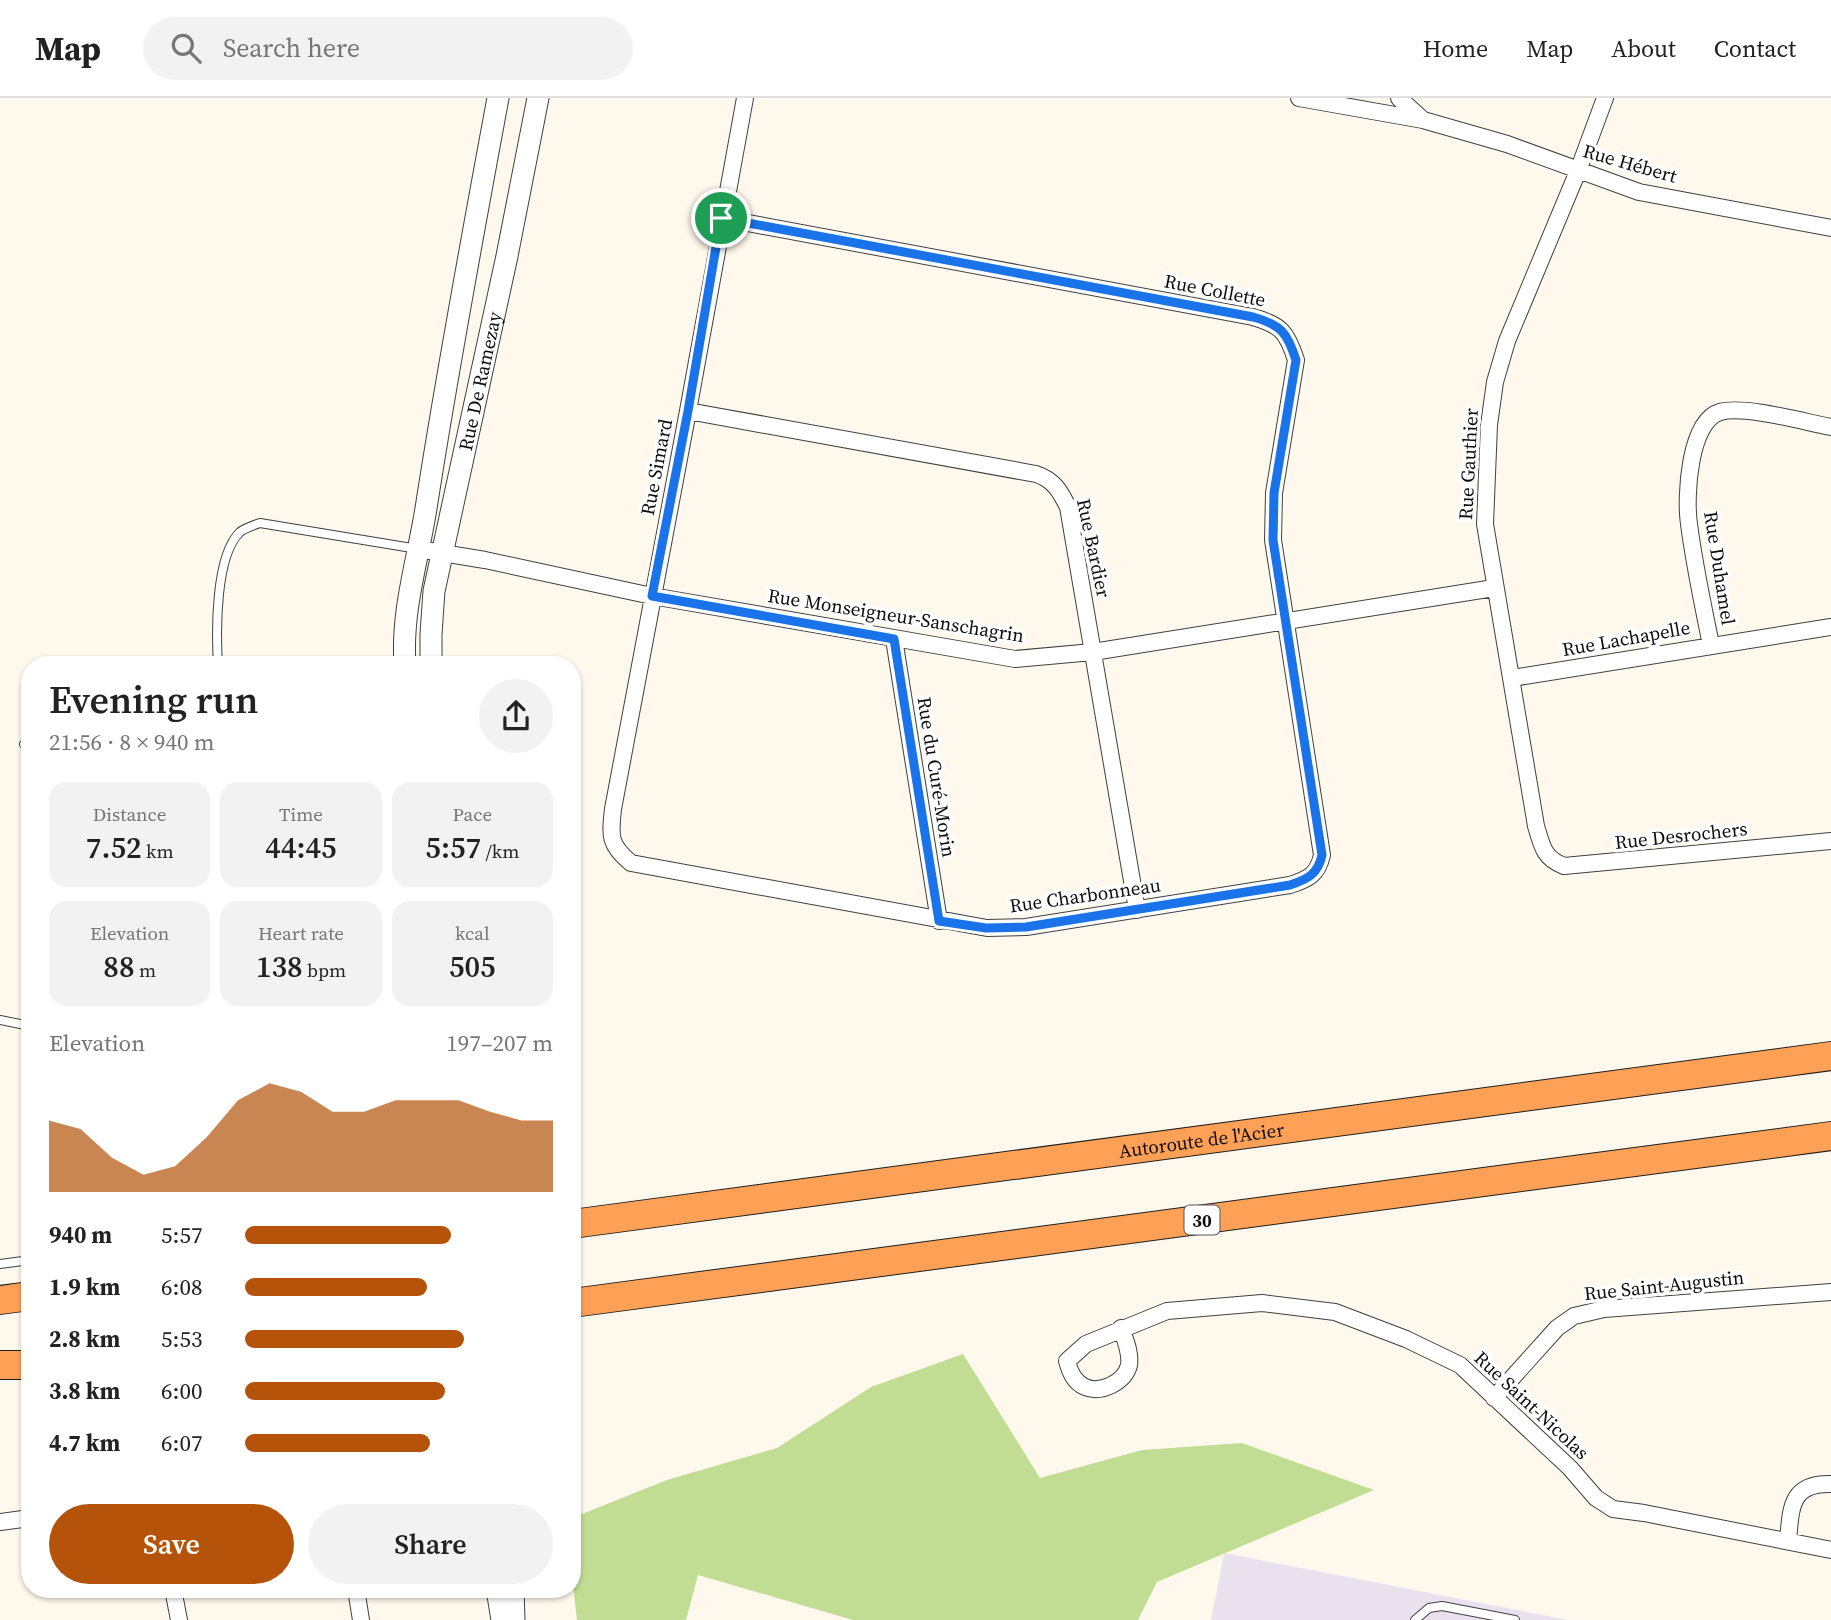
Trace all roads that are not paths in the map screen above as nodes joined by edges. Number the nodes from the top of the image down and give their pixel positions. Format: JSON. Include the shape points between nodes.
{"nodes":[{"id":1,"x":498,"y":98,"type":"edge"},
{"id":2,"x":538,"y":98,"type":"edge"},
{"id":3,"x":745,"y":98,"type":"edge"},
{"id":4,"x":1299,"y":98,"type":"edge"},
{"id":5,"x":1399,"y":98,"type":"edge"},
{"id":6,"x":1605,"y":98,"type":"edge"},
{"id":7,"x":1423,"y":120,"type":"junction"},
{"id":8,"x":1578,"y":171,"type":"junction"},
{"id":9,"x":721,"y":218,"type":"junction"},
{"id":10,"x":1831,"y":228,"type":"edge"},
{"id":11,"x":469,"y":253,"type":"junction"},
{"id":12,"x":507,"y":256,"type":"junction"},
{"id":13,"x":688,"y":411,"type":"junction"},
{"id":14,"x":1831,"y":427,"type":"edge"},
{"id":15,"x":418,"y":549,"type":"junction"},
{"id":16,"x":443,"y":553,"type":"junction"},
{"id":17,"x":1494,"y":588,"type":"junction"},
{"id":18,"x":652,"y":596,"type":"junction"},
{"id":19,"x":1284,"y":621,"type":"junction"},
{"id":20,"x":1831,"y":627,"type":"edge"},
{"id":21,"x":894,"y":639,"type":"junction"},
{"id":22,"x":1711,"y":645,"type":"junction"},
{"id":23,"x":1093,"y":652,"type":"junction"},
{"id":24,"x":218,"y":656,"type":"edge"},
{"id":25,"x":405,"y":656,"type":"edge"},
{"id":26,"x":431,"y":656,"type":"edge"},
{"id":27,"x":1512,"y":678,"type":"junction"},
{"id":28,"x":1831,"y":841,"type":"edge"},
{"id":29,"x":612,"y":844,"type":"joint"},
{"id":30,"x":1543,"y":848,"type":"joint"},
{"id":31,"x":1319,"y":869,"type":"joint"},
{"id":32,"x":1137,"y":910,"type":"junction"},
{"id":33,"x":939,"y":921,"type":"junction"},
{"id":34,"x":0,"y":1020,"type":"edge"},
{"id":35,"x":21,"y":1024,"type":"edge"},
{"id":36,"x":1831,"y":1056,"type":"edge"},
{"id":37,"x":1831,"y":1136,"type":"edge"},
{"id":38,"x":581,"y":1218,"type":"edge"},
{"id":39,"x":21,"y":1261,"type":"edge"},
{"id":40,"x":0,"y":1264,"type":"edge"},
{"id":41,"x":1831,"y":1292,"type":"edge"},
{"id":42,"x":21,"y":1297,"type":"edge"},
{"id":43,"x":0,"y":1300,"type":"edge"},
{"id":44,"x":581,"y":1302,"type":"edge"},
{"id":45,"x":1121,"y":1328,"type":"dead end"},
{"id":46,"x":0,"y":1365,"type":"edge"},
{"id":47,"x":21,"y":1365,"type":"edge"},
{"id":48,"x":1494,"y":1398,"type":"junction"},
{"id":49,"x":1831,"y":1485,"type":"edge"},
{"id":50,"x":21,"y":1519,"type":"edge"},
{"id":51,"x":0,"y":1522,"type":"edge"},
{"id":52,"x":1787,"y":1541,"type":"junction"},
{"id":53,"x":1831,"y":1550,"type":"edge"},
{"id":54,"x":175,"y":1598,"type":"edge"},
{"id":55,"x":357,"y":1598,"type":"edge"},
{"id":56,"x":498,"y":1598,"type":"edge"},
{"id":57,"x":513,"y":1598,"type":"edge"},
{"id":58,"x":179,"y":1620,"type":"edge"},
{"id":59,"x":361,"y":1620,"type":"edge"},
{"id":60,"x":502,"y":1620,"type":"edge"},
{"id":61,"x":514,"y":1620,"type":"edge"},
{"id":62,"x":1415,"y":1620,"type":"edge"},
{"id":63,"x":1515,"y":1620,"type":"edge"}],
"edges":[{"from":1,"to":11,"type":"street","name":"Rue De Ramezay"},
{"from":2,"to":12,"type":"street","name":"Rue De Ramezay"},
{"from":3,"to":9,"type":"street","name":"Rue Simard"},
{"from":4,"to":7,"type":"street","name":"Rue Hébert"},
{"from":5,"to":7,"type":"street","name":"Rue Hébert"},
{"from":6,"to":8,"type":"street","name":"Rue Gauthier"},
{"from":7,"to":8,"type":"street","name":"Rue Hébert"},
{"from":8,"to":10,"type":"street","name":"Rue Hébert","via":[[1639,192]]},
{"from":8,"to":17,"type":"street","name":"Rue Gauthier","via":[[1523,299],[1495,382],[1485,524]]},
{"from":9,"to":13,"type":"street","name":"Rue Simard"},
{"from":9,"to":19,"type":"street","name":"Rue Collette","via":[[1275,323],[1289,339],[1296,360],[1274,493],[1273,540]]},
{"from":11,"to":12,"type":"street"},
{"from":11,"to":15,"type":"street","name":"Rue De Ramezay"},
{"from":12,"to":16,"type":"street","name":"Rue De Ramezay"},
{"from":13,"to":18,"type":"street","name":"Rue Simard"},
{"from":13,"to":23,"type":"street","name":"Rue Bardier","via":[[1049,479],[1068,508]]},
{"from":14,"to":22,"type":"street","name":"Rue Duhamel","via":[[1738,409],[1717,412],[1699,431],[1690,471],[1688,521]]},
{"from":15,"to":16,"type":"street","name":"Rue Monseigneur-Sanschagrin"},
{"from":15,"to":24,"type":"lane","via":[[260,523],[241,531],[231,545],[222,575]]},
{"from":15,"to":25,"type":"street","name":"Rue De Ramezay","via":[[407,605]]},
{"from":16,"to":18,"type":"street","name":"Rue Monseigneur-Sanschagrin"},
{"from":16,"to":26,"type":"street","name":"Rue De Ramezay","via":[[432,614]]},
{"from":17,"to":19,"type":"street","name":"Rue Monseigneur-Sanschagrin"},
{"from":17,"to":27,"type":"street","name":"Rue Gauthier"},
{"from":18,"to":21,"type":"street","name":"Rue Monseigneur-Sanschagrin"},
{"from":18,"to":29,"type":"street","name":"Rue Simard","via":[[613,809]]},
{"from":19,"to":23,"type":"street","name":"Rue Monseigneur-Sanschagrin"},
{"from":19,"to":31,"type":"street","name":"Rue Collette","via":[[1322,855]]},
{"from":20,"to":22,"type":"street","name":"Rue Lachapelle"},
{"from":21,"to":23,"type":"street","name":"Rue Monseigneur-Sanschagrin","via":[[1015,659]]},
{"from":21,"to":33,"type":"street","name":"Rue du Curé-Morin"},
{"from":22,"to":27,"type":"street","name":"Rue Lachapelle"},
{"from":23,"to":32,"type":"street","name":"Rue Bardier"},
{"from":27,"to":30,"type":"street","name":"Rue Gauthier","via":[[1535,825]]},
{"from":28,"to":30,"type":"street","name":"Rue Desrochers","via":[[1578,866],[1552,861]]},
{"from":29,"to":33,"type":"street","name":"Rue Charbonneau","via":[[631,863]]},
{"from":31,"to":32,"type":"street","name":"Rue Charbonneau","via":[[1290,885]]},
{"from":32,"to":33,"type":"street","name":"Rue Charbonneau","via":[[1026,927],[986,928]]},
{"from":34,"to":35,"type":"lane"},
{"from":36,"to":38,"type":"highway","name":"Autoroute de l'Acier"},
{"from":37,"to":44,"type":"highway","number":"30"},
{"from":39,"to":40,"type":"lane"},
{"from":41,"to":48,"type":"street","name":"Rue Saint-Augustin","via":[[1604,1309],[1574,1316],[1557,1328]]},
{"from":42,"to":43,"type":"highway"},
{"from":45,"to":48,"type":"street","name":"Rue Saint-Nicolas","via":[[1167,1311],[1219,1305],[1262,1303],[1335,1312],[1460,1365]]},
{"from":46,"to":47,"type":"highway"},
{"from":48,"to":52,"type":"street","name":"Rue Saint-Nicolas","via":[[1570,1468],[1596,1499],[1613,1509]]},
{"from":49,"to":52,"type":"street","via":[[1816,1484],[1797,1494]]},
{"from":50,"to":51,"type":"street"},
{"from":52,"to":53,"type":"street","name":"Rue Saint-Nicolas"},
{"from":54,"to":58,"type":"street"},
{"from":55,"to":59,"type":"street"},
{"from":56,"to":60,"type":"street"},
{"from":57,"to":61,"type":"street"},
{"from":62,"to":63,"type":"lane","via":[[1429,1608],[1442,1606]]}]}
